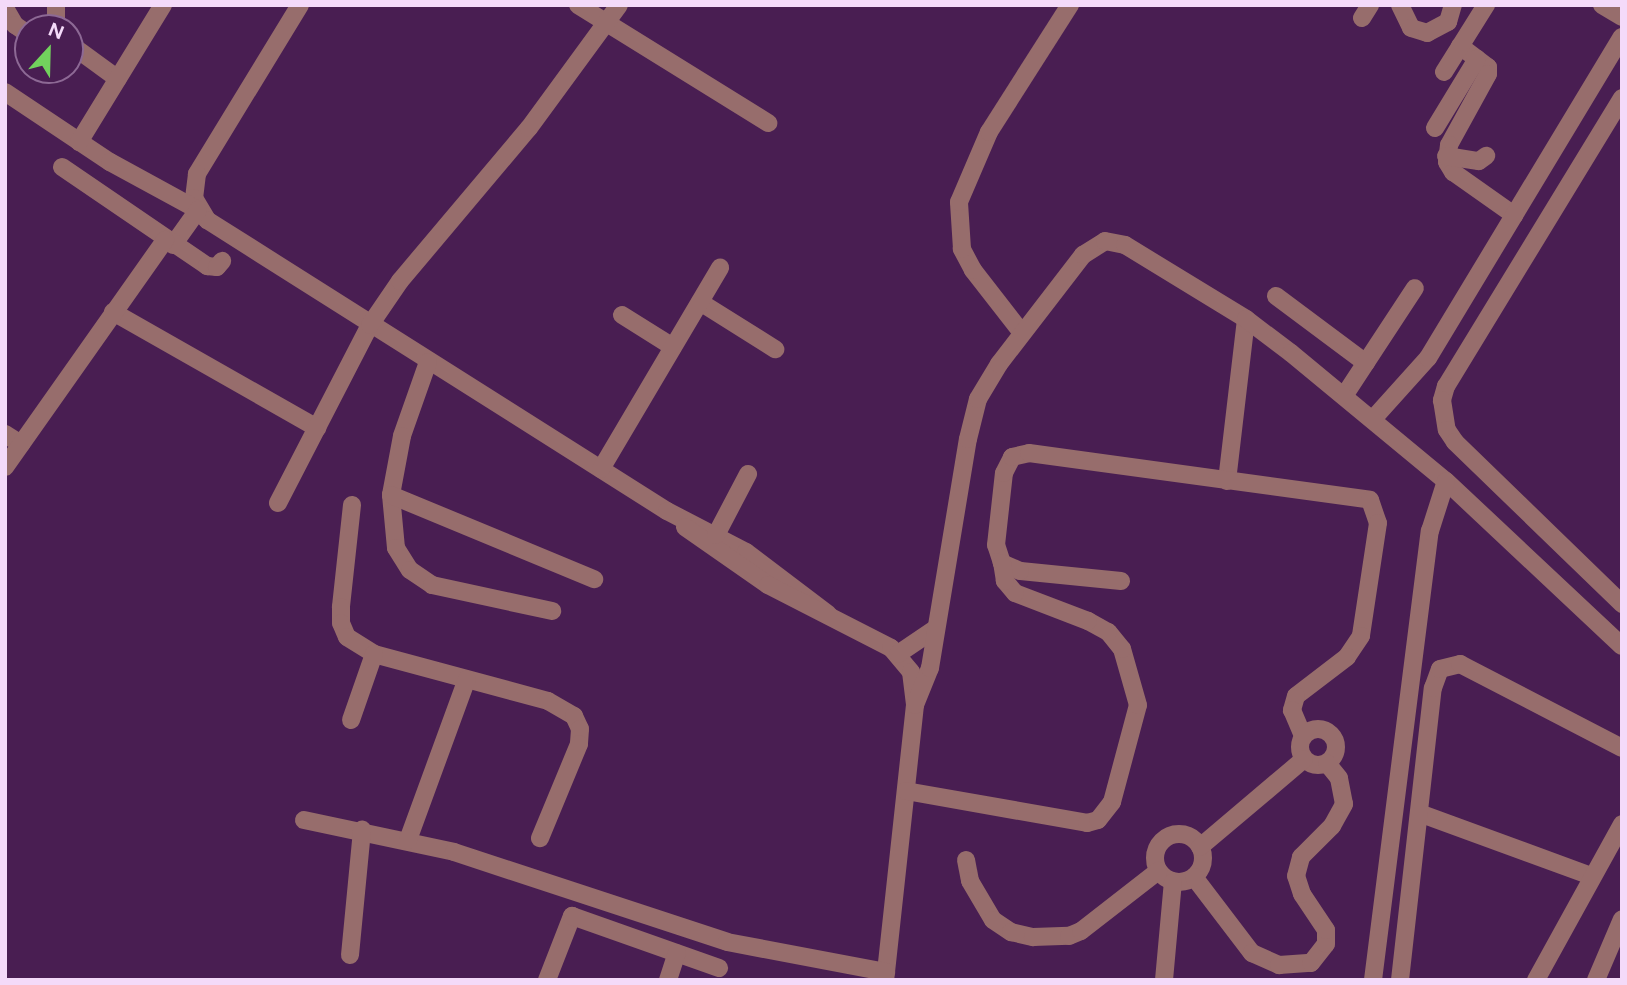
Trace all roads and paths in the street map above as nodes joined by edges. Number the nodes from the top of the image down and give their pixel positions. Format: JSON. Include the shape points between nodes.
{"nodes":[{"id":1,"x":163,"y":5,"type":"edge"},
{"id":2,"x":300,"y":5,"type":"edge"},
{"id":3,"x":578,"y":5,"type":"edge"},
{"id":4,"x":619,"y":5,"type":"edge"},
{"id":5,"x":1070,"y":5,"type":"edge"},
{"id":6,"x":1400,"y":5,"type":"edge"},
{"id":7,"x":1486,"y":5,"type":"edge"},
{"id":8,"x":1602,"y":5,"type":"edge"},
{"id":9,"x":5,"y":8,"type":"edge"},
{"id":10,"x":1451,"y":14,"type":"edge"},
{"id":11,"x":1622,"y":17,"type":"edge"},
{"id":12,"x":14,"y":23,"type":"edge"},
{"id":13,"x":607,"y":23,"type":"junction"},
{"id":14,"x":1622,"y":37,"type":"edge"},
{"id":15,"x":1464,"y":40,"type":"junction"},
{"id":16,"x":84,"y":54,"type":"edge"},
{"id":17,"x":1477,"y":58,"type":"junction"},
{"id":18,"x":1444,"y":72,"type":"dead end"},
{"id":19,"x":118,"y":79,"type":"junction"},
{"id":20,"x":5,"y":92,"type":"edge"},
{"id":21,"x":1622,"y":97,"type":"edge"},
{"id":22,"x":768,"y":123,"type":"dead end"},
{"id":23,"x":1435,"y":128,"type":"dead end"},
{"id":24,"x":79,"y":142,"type":"junction"},
{"id":25,"x":1446,"y":156,"type":"junction"},
{"id":26,"x":1486,"y":156,"type":"dead end"},
{"id":27,"x":62,"y":167,"type":"dead end"},
{"id":28,"x":198,"y":210,"type":"junction"},
{"id":29,"x":1514,"y":215,"type":"junction"},
{"id":30,"x":169,"y":242,"type":"junction"},
{"id":31,"x":222,"y":261,"type":"dead end"},
{"id":32,"x":720,"y":268,"type":"dead end"},
{"id":33,"x":1415,"y":288,"type":"dead end"},
{"id":34,"x":1276,"y":296,"type":"dead end"},
{"id":35,"x":700,"y":302,"type":"junction"},
{"id":36,"x":113,"y":312,"type":"junction"},
{"id":37,"x":622,"y":315,"type":"dead end"},
{"id":38,"x":1246,"y":319,"type":"junction"},
{"id":39,"x":370,"y":325,"type":"junction"},
{"id":40,"x":1022,"y":333,"type":"junction"},
{"id":41,"x":673,"y":347,"type":"junction"},
{"id":42,"x":775,"y":349,"type":"dead end"},
{"id":43,"x":428,"y":362,"type":"junction"},
{"id":44,"x":1366,"y":363,"type":"junction"},
{"id":45,"x":1344,"y":396,"type":"junction"},
{"id":46,"x":1373,"y":419,"type":"junction"},
{"id":47,"x":317,"y":428,"type":"junction"},
{"id":48,"x":5,"y":433,"type":"edge"},
{"id":49,"x":21,"y":444,"type":"junction"},
{"id":50,"x":5,"y":467,"type":"edge"},
{"id":51,"x":601,"y":469,"type":"junction"},
{"id":52,"x":748,"y":474,"type":"dead end"},
{"id":53,"x":1227,"y":481,"type":"junction"},
{"id":54,"x":1447,"y":481,"type":"junction"},
{"id":55,"x":391,"y":495,"type":"junction"},
{"id":56,"x":278,"y":503,"type":"dead end"},
{"id":57,"x":352,"y":505,"type":"dead end"},
{"id":58,"x":667,"y":511,"type":"junction"},
{"id":59,"x":716,"y":535,"type":"junction"},
{"id":60,"x":1002,"y":563,"type":"junction"},
{"id":61,"x":594,"y":579,"type":"dead end"},
{"id":62,"x":1121,"y":581,"type":"dead end"},
{"id":63,"x":1622,"y":604,"type":"edge"},
{"id":64,"x":1622,"y":610,"type":"edge"},
{"id":65,"x":552,"y":611,"type":"dead end"},
{"id":66,"x":828,"y":614,"type":"junction"},
{"id":67,"x":935,"y":629,"type":"junction"},
{"id":68,"x":1605,"y":630,"type":"junction"},
{"id":69,"x":1622,"y":646,"type":"edge"},
{"id":70,"x":374,"y":654,"type":"junction"},
{"id":71,"x":898,"y":654,"type":"junction"},
{"id":72,"x":467,"y":679,"type":"junction"},
{"id":73,"x":915,"y":705,"type":"junction"},
{"id":74,"x":351,"y":720,"type":"dead end"},
{"id":75,"x":1303,"y":736,"type":"junction"},
{"id":76,"x":1622,"y":748,"type":"edge"},
{"id":77,"x":1304,"y":759,"type":"junction"},
{"id":78,"x":1327,"y":764,"type":"junction"},
{"id":79,"x":906,"y":791,"type":"junction"},
{"id":80,"x":1419,"y":813,"type":"junction"},
{"id":81,"x":304,"y":820,"type":"dead end"},
{"id":82,"x":1622,"y":824,"type":"edge"},
{"id":83,"x":362,"y":830,"type":"junction"},
{"id":84,"x":540,"y":838,"type":"dead end"},
{"id":85,"x":408,"y":840,"type":"junction"},
{"id":86,"x":1200,"y":847,"type":"junction"},
{"id":87,"x":966,"y":860,"type":"dead end"},
{"id":88,"x":1158,"y":871,"type":"junction"},
{"id":89,"x":1591,"y":876,"type":"junction"},
{"id":90,"x":1194,"y":877,"type":"junction"},
{"id":91,"x":1173,"y":882,"type":"junction"},
{"id":92,"x":1622,"y":919,"type":"edge"},
{"id":93,"x":727,"y":942,"type":"junction"},
{"id":94,"x":677,"y":953,"type":"junction"},
{"id":95,"x":350,"y":955,"type":"dead end"},
{"id":96,"x":718,"y":974,"type":"edge"},
{"id":97,"x":885,"y":976,"type":"edge"},
{"id":98,"x":547,"y":980,"type":"edge"},
{"id":99,"x":668,"y":980,"type":"edge"},
{"id":100,"x":1164,"y":980,"type":"edge"},
{"id":101,"x":1373,"y":980,"type":"edge"},
{"id":102,"x":1400,"y":980,"type":"edge"},
{"id":103,"x":1536,"y":980,"type":"edge"},
{"id":104,"x":1596,"y":980,"type":"edge"}],
"edges":[{"from":1,"to":19,"type":"street"},
{"from":2,"to":28,"type":"street","via":[[197,174]]},
{"from":3,"to":13,"type":"street"},
{"from":4,"to":13,"type":"street"},
{"from":5,"to":40,"type":"street","via":[[989,132],[959,202],[962,248],[986,289]]},
{"from":6,"to":10,"type":"street","via":[[1405,22],[1418,32],[1435,32]]},
{"from":7,"to":15,"type":"street"},
{"from":8,"to":11,"type":"street"},
{"from":9,"to":12,"type":"street"},
{"from":10,"to":15,"type":"street"},
{"from":13,"to":22,"type":"street"},
{"from":13,"to":39,"type":"street","via":[[528,128],[400,281]]},
{"from":14,"to":29,"type":"street"},
{"from":15,"to":17,"type":"street"},
{"from":15,"to":18,"type":"street"},
{"from":16,"to":19,"type":"street"},
{"from":17,"to":23,"type":"street"},
{"from":17,"to":25,"type":"street","via":[[1489,74]]},
{"from":19,"to":24,"type":"street"},
{"from":20,"to":24,"type":"street"},
{"from":21,"to":63,"type":"street","via":[[1446,386],[1442,400],[1445,423],[1455,442]]},
{"from":24,"to":28,"type":"street"},
{"from":25,"to":26,"type":"street","via":[[1479,161]]},
{"from":25,"to":29,"type":"street","via":[[1453,172]]},
{"from":27,"to":30,"type":"street"},
{"from":28,"to":30,"type":"street"},
{"from":28,"to":39,"type":"street","via":[[217,227]]},
{"from":29,"to":46,"type":"street","via":[[1428,358]]},
{"from":30,"to":31,"type":"street","via":[[210,268]]},
{"from":30,"to":36,"type":"street"},
{"from":32,"to":35,"type":"street"},
{"from":33,"to":44,"type":"street"},
{"from":34,"to":44,"type":"street"},
{"from":35,"to":41,"type":"street"},
{"from":35,"to":42,"type":"street"},
{"from":36,"to":47,"type":"street"},
{"from":36,"to":49,"type":"street"},
{"from":37,"to":41,"type":"street"},
{"from":38,"to":40,"type":"street","via":[[1125,245],[1105,241],[1083,255]]},
{"from":38,"to":45,"type":"street"},
{"from":38,"to":53,"type":"street"},
{"from":39,"to":43,"type":"street"},
{"from":39,"to":47,"type":"street"},
{"from":40,"to":67,"type":"street","via":[[988,381],[972,419]]},
{"from":41,"to":51,"type":"street"},
{"from":43,"to":51,"type":"street"},
{"from":43,"to":55,"type":"street","via":[[402,436]]},
{"from":44,"to":45,"type":"street"},
{"from":45,"to":46,"type":"street"},
{"from":46,"to":54,"type":"street"},
{"from":47,"to":56,"type":"street"},
{"from":48,"to":49,"type":"street"},
{"from":49,"to":50,"type":"street"},
{"from":51,"to":58,"type":"street"},
{"from":52,"to":59,"type":"street"},
{"from":53,"to":60,"type":"street","via":[[1020,454],[1007,464],[1004,473],[996,545]]},
{"from":53,"to":75,"type":"street","via":[[1363,496],[1379,514],[1361,636],[1347,657],[1296,696],[1292,710]]},
{"from":54,"to":68,"type":"street"},
{"from":54,"to":101,"type":"street","via":[[1430,531]]},
{"from":55,"to":61,"type":"street"},
{"from":55,"to":65,"type":"street","via":[[396,548],[410,570],[432,585]]},
{"from":57,"to":70,"type":"street","via":[[341,623],[347,638]]},
{"from":58,"to":59,"type":"street"},
{"from":58,"to":66,"type":"street","via":[[739,568]]},
{"from":59,"to":66,"type":"street","via":[[774,571]]},
{"from":60,"to":62,"type":"street","via":[[1020,571]]},
{"from":60,"to":79,"type":"street","via":[[1005,581],[1015,593],[1088,621],[1108,632],[1122,649],[1138,705],[1112,802],[1098,820],[1087,823]]},
{"from":64,"to":68,"type":"street"},
{"from":66,"to":71,"type":"street"},
{"from":67,"to":71,"type":"street"},
{"from":67,"to":73,"type":"street","via":[[930,668]]},
{"from":68,"to":69,"type":"street"},
{"from":70,"to":72,"type":"street"},
{"from":70,"to":74,"type":"street"},
{"from":71,"to":73,"type":"street","via":[[911,672]]},
{"from":72,"to":84,"type":"street","via":[[548,701],[574,716],[580,729],[579,744]]},
{"from":72,"to":85,"type":"street"},
{"from":73,"to":79,"type":"street"},
{"from":75,"to":77,"type":"street","via":[[1300,752]]},
{"from":75,"to":78,"type":"street","via":[[1316,729],[1329,733],[1336,752]]},
{"from":76,"to":80,"type":"street","via":[[1470,669],[1450,664],[1434,678]]},
{"from":77,"to":78,"type":"street","via":[[1319,766]]},
{"from":77,"to":86,"type":"street"},
{"from":78,"to":90,"type":"street","via":[[1339,778],[1344,804],[1332,826],[1301,857],[1296,876],[1326,930],[1326,944],[1311,963],[1279,965],[1252,953]]},
{"from":79,"to":97,"type":"street"},
{"from":80,"to":89,"type":"street"},
{"from":80,"to":102,"type":"street"},
{"from":81,"to":83,"type":"street"},
{"from":82,"to":89,"type":"street"},
{"from":83,"to":85,"type":"street"},
{"from":83,"to":95,"type":"street"},
{"from":85,"to":93,"type":"street"},
{"from":86,"to":88,"type":"street","via":[[1183,834],[1162,840],[1156,849]]},
{"from":86,"to":90,"type":"street","via":[[1201,868]]},
{"from":87,"to":88,"type":"street","via":[[970,881],[993,920],[1011,932],[1033,937],[1054,938],[1081,930]]},
{"from":88,"to":91,"type":"street"},
{"from":89,"to":103,"type":"street"},
{"from":90,"to":91,"type":"street"},
{"from":91,"to":100,"type":"street"},
{"from":92,"to":104,"type":"street"},
{"from":93,"to":96,"type":"street"},
{"from":93,"to":97,"type":"street"},
{"from":94,"to":96,"type":"street"},
{"from":94,"to":98,"type":"street","via":[[572,916]]},
{"from":94,"to":99,"type":"street"}]}
